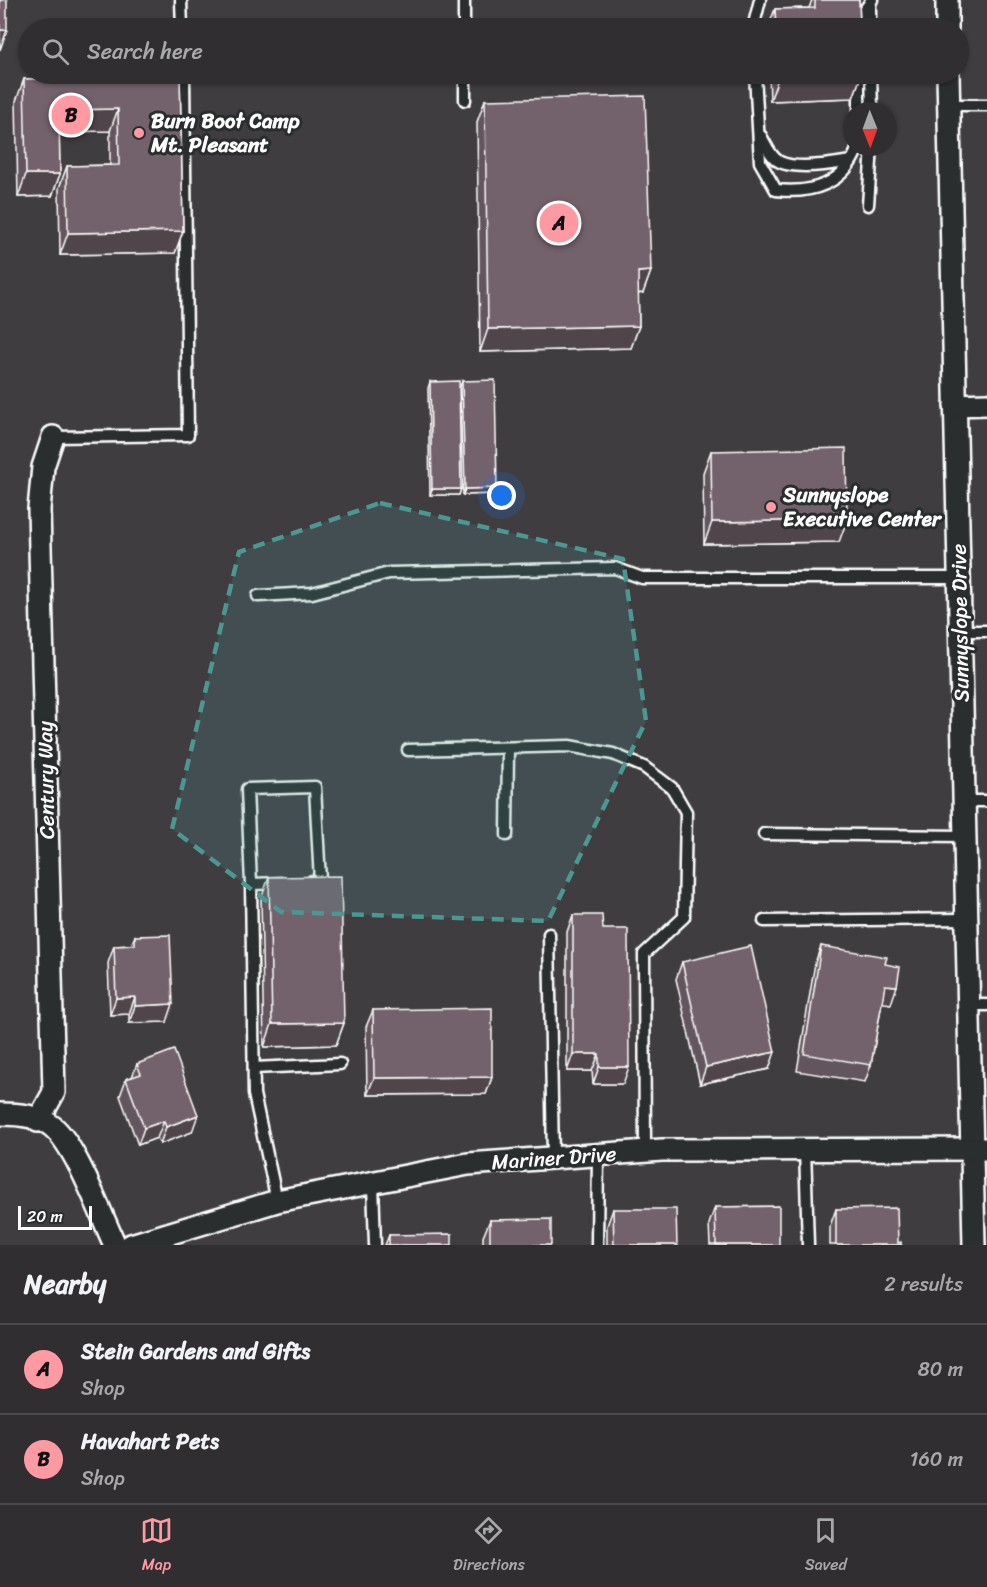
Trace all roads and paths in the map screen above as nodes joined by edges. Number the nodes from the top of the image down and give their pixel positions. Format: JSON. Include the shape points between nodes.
{"nodes":[{"id":1,"x":181,"y":0,"type":"edge"},
{"id":2,"x":464,"y":0,"type":"edge"},
{"id":3,"x":760,"y":0,"type":"edge"},
{"id":4,"x":947,"y":0,"type":"edge"},
{"id":5,"x":871,"y":1,"type":"edge"},
{"id":6,"x":182,"y":18,"type":"edge"},
{"id":7,"x":465,"y":18,"type":"edge"},
{"id":8,"x":756,"y":18,"type":"edge"},
{"id":9,"x":860,"y":18,"type":"edge"},
{"id":10,"x":870,"y":18,"type":"edge"},
{"id":11,"x":947,"y":18,"type":"edge"},
{"id":12,"x":184,"y":84,"type":"edge"},
{"id":13,"x":465,"y":84,"type":"edge"},
{"id":14,"x":755,"y":84,"type":"edge"},
{"id":15,"x":859,"y":84,"type":"edge"},
{"id":16,"x":871,"y":84,"type":"edge"},
{"id":17,"x":948,"y":84,"type":"edge"},
{"id":18,"x":465,"y":100,"type":"dead end"},
{"id":19,"x":859,"y":102,"type":"edge"},
{"id":20,"x":872,"y":102,"type":"edge"},
{"id":21,"x":949,"y":105,"type":"junction"},
{"id":22,"x":987,"y":105,"type":"edge"},
{"id":23,"x":759,"y":134,"type":"junction"},
{"id":24,"x":854,"y":156,"type":"edge"},
{"id":25,"x":871,"y":156,"type":"edge"},
{"id":26,"x":852,"y":161,"type":"junction"},
{"id":27,"x":867,"y":205,"type":"dead end"},
{"id":28,"x":987,"y":404,"type":"edge"},
{"id":29,"x":955,"y":405,"type":"junction"},
{"id":30,"x":53,"y":437,"type":"joint"},
{"id":31,"x":959,"y":578,"type":"junction"},
{"id":32,"x":258,"y":596,"type":"dead end"},
{"id":33,"x":987,"y":630,"type":"edge"},
{"id":34,"x":960,"y":631,"type":"junction"},
{"id":35,"x":508,"y":748,"type":"junction"},
{"id":36,"x":408,"y":750,"type":"dead end"},
{"id":37,"x":963,"y":801,"type":"junction"},
{"id":38,"x":987,"y":801,"type":"edge"},
{"id":39,"x":764,"y":834,"type":"dead end"},
{"id":40,"x":507,"y":835,"type":"dead end"},
{"id":41,"x":964,"y":836,"type":"junction"},
{"id":42,"x":251,"y":884,"type":"junction"},
{"id":43,"x":966,"y":919,"type":"junction"},
{"id":44,"x":764,"y":921,"type":"dead end"},
{"id":45,"x":549,"y":934,"type":"dead end"},
{"id":46,"x":978,"y":1005,"type":"edge"},
{"id":47,"x":340,"y":1064,"type":"dead end"},
{"id":48,"x":254,"y":1068,"type":"junction"},
{"id":49,"x":0,"y":1114,"type":"edge"},
{"id":50,"x":38,"y":1120,"type":"junction"},
{"id":51,"x":805,"y":1148,"type":"junction"},
{"id":52,"x":979,"y":1149,"type":"edge"},
{"id":53,"x":645,"y":1151,"type":"junction"},
{"id":54,"x":598,"y":1154,"type":"junction"},
{"id":55,"x":553,"y":1158,"type":"junction"},
{"id":56,"x":373,"y":1183,"type":"junction"},
{"id":57,"x":277,"y":1201,"type":"junction"},
{"id":58,"x":115,"y":1245,"type":"edge"},
{"id":59,"x":131,"y":1245,"type":"edge"},
{"id":60,"x":375,"y":1245,"type":"edge"},
{"id":61,"x":597,"y":1245,"type":"edge"},
{"id":62,"x":808,"y":1245,"type":"edge"},
{"id":63,"x":974,"y":1245,"type":"edge"}],
"edges":[{"from":1,"to":6,"type":"lane"},
{"from":2,"to":7,"type":"lane"},
{"from":3,"to":8,"type":"lane"},
{"from":4,"to":11,"type":"street"},
{"from":5,"to":9,"type":"lane"},
{"from":5,"to":10,"type":"lane"},
{"from":12,"to":30,"type":"lane","via":[[188,435]]},
{"from":13,"to":18,"type":"lane"},
{"from":14,"to":23,"type":"lane"},
{"from":15,"to":19,"type":"lane"},
{"from":16,"to":20,"type":"lane"},
{"from":17,"to":21,"type":"street","name":"Sunnyslope Drive"},
{"from":21,"to":22,"type":"lane"},
{"from":21,"to":29,"type":"street","name":"Sunnyslope Drive"},
{"from":23,"to":26,"type":"lane","via":[[770,154],[780,162]]},
{"from":23,"to":26,"type":"lane","via":[[760,162],[776,190],[818,189]]},
{"from":24,"to":26,"type":"lane"},
{"from":25,"to":27,"type":"lane"},
{"from":28,"to":29,"type":"street"},
{"from":29,"to":31,"type":"street","name":"Sunnyslope Drive"},
{"from":30,"to":50,"type":"street","name":"Century Way","via":[[43,468],[39,509],[54,1092]]},
{"from":31,"to":32,"type":"lane","via":[[642,578],[615,568],[388,573],[312,593]]},
{"from":31,"to":34,"type":"street","name":"Sunnyslope Drive"},
{"from":33,"to":34,"type":"lane"},
{"from":34,"to":37,"type":"street","name":"Sunnyslope Drive"},
{"from":35,"to":36,"type":"lane"},
{"from":35,"to":40,"type":"lane"},
{"from":35,"to":53,"type":"lane","via":[[569,747],[613,754],[644,767],[672,788],[686,812],[684,917],[644,954]]},
{"from":37,"to":38,"type":"lane"},
{"from":37,"to":41,"type":"street","name":"Sunnyslope Drive"},
{"from":39,"to":41,"type":"lane"},
{"from":41,"to":43,"type":"street","name":"Sunnyslope Drive"},
{"from":42,"to":42,"type":"lane","via":[[247,789],[315,787],[320,881]]},
{"from":42,"to":48,"type":"lane"},
{"from":43,"to":44,"type":"lane"},
{"from":43,"to":46,"type":"street","name":"Sunnyslope Drive"},
{"from":45,"to":55,"type":"lane"},
{"from":46,"to":52,"type":"street","name":"Sunnyslope Drive"},
{"from":47,"to":48,"type":"lane"},
{"from":48,"to":57,"type":"lane","via":[[254,1094]]},
{"from":49,"to":50,"type":"street","via":[[23,1114]]},
{"from":50,"to":58,"type":"street","via":[[52,1126],[74,1154]]},
{"from":51,"to":52,"type":"street","name":"Mariner Drive"},
{"from":51,"to":53,"type":"street","name":"Mariner Drive"},
{"from":51,"to":62,"type":"lane"},
{"from":52,"to":63,"type":"street","name":"Sunnyslope Drive"},
{"from":53,"to":54,"type":"street","name":"Mariner Drive"},
{"from":54,"to":55,"type":"street","name":"Mariner Drive"},
{"from":54,"to":61,"type":"lane"},
{"from":55,"to":56,"type":"street","name":"Mariner Drive","via":[[468,1164]]},
{"from":56,"to":57,"type":"street","name":"Mariner Drive"},
{"from":56,"to":60,"type":"lane"},
{"from":57,"to":59,"type":"street","name":"Mariner Drive"}]}
